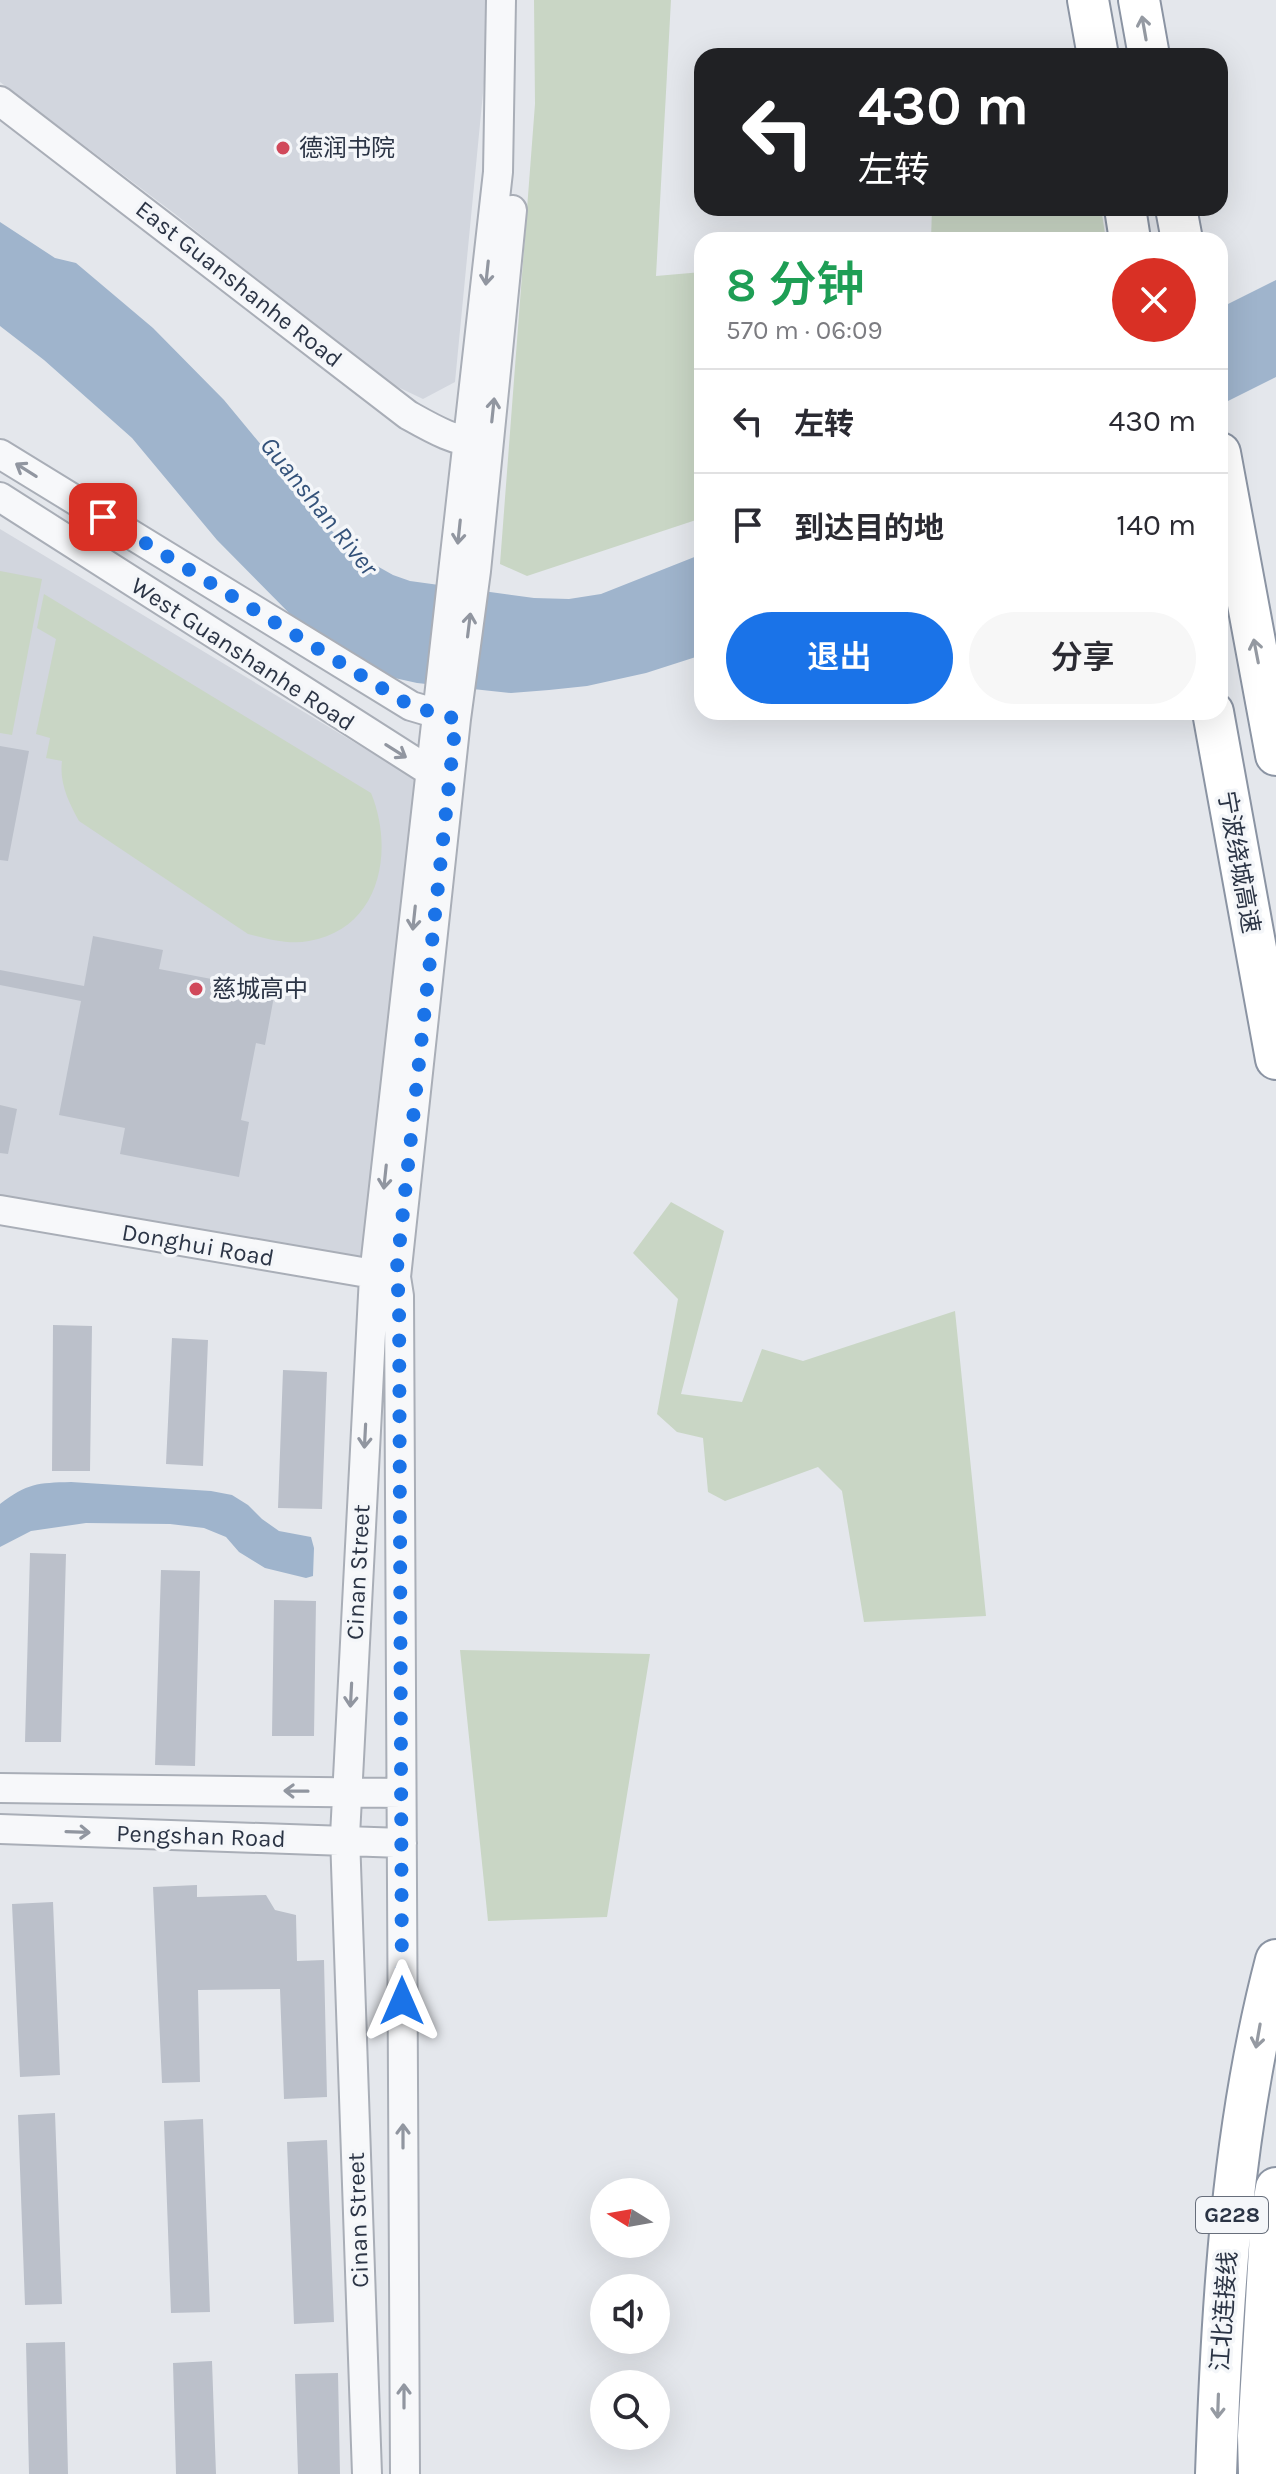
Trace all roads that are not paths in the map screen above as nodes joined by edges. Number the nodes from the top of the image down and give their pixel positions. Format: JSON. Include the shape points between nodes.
{"nodes":[{"id":1,"x":501,"y":0,"type":"edge"},
{"id":2,"x":519,"y":0,"type":"edge"},
{"id":3,"x":1088,"y":0,"type":"edge"},
{"id":4,"x":1139,"y":0,"type":"edge"},
{"id":5,"x":1097,"y":48,"type":"edge"},
{"id":6,"x":1148,"y":48,"type":"edge"},
{"id":7,"x":0,"y":101,"type":"edge"},
{"id":8,"x":479,"y":443,"type":"junction"},
{"id":9,"x":0,"y":454,"type":"edge"},
{"id":10,"x":0,"y":497,"type":"edge"},
{"id":11,"x":1228,"y":499,"type":"edge"},
{"id":12,"x":446,"y":716,"type":"junction"},
{"id":13,"x":1214,"y":720,"type":"edge"},
{"id":14,"x":1276,"y":755,"type":"edge"},
{"id":15,"x":440,"y":774,"type":"junction"},
{"id":16,"x":1276,"y":1059,"type":"edge"},
{"id":17,"x":0,"y":1210,"type":"edge"},
{"id":18,"x":385,"y":1277,"type":"junction"},
{"id":19,"x":0,"y":1788,"type":"edge"},
{"id":20,"x":346,"y":1791,"type":"junction"},
{"id":21,"x":401,"y":1793,"type":"junction"},
{"id":22,"x":0,"y":1829,"type":"edge"},
{"id":23,"x":345,"y":1841,"type":"junction"},
{"id":24,"x":402,"y":1843,"type":"junction"},
{"id":25,"x":1276,"y":1960,"type":"edge"},
{"id":26,"x":1276,"y":2188,"type":"edge"},
{"id":27,"x":367,"y":2474,"type":"edge"},
{"id":28,"x":405,"y":2474,"type":"edge"},
{"id":29,"x":1216,"y":2474,"type":"edge"},
{"id":30,"x":1259,"y":2474,"type":"edge"}],
"edges":[{"from":1,"to":8,"type":"street","one_way":true,"via":[[498,172]]},
{"from":8,"to":2,"type":"street","one_way":true,"via":[[509,260]]},
{"from":3,"to":5,"type":"highway"},
{"from":6,"to":4,"type":"highway","one_way":true},
{"from":7,"to":8,"type":"street","name":"East Guanshanhe Road","via":[[408,415],[444,435]]},
{"from":8,"to":12,"type":"street","name":"Cinan Street"},
{"from":12,"to":9,"type":"street","name":"West Guanshanhe Road","one_way":true,"via":[[411,706]]},
{"from":10,"to":15,"type":"street","name":"West Guanshanhe Road","one_way":true},
{"from":14,"to":11,"type":"highway","one_way":true},
{"from":12,"to":15,"type":"street","name":"Cinan Street"},
{"from":13,"to":16,"type":"highway","name":"宁波绕城高速"},
{"from":15,"to":18,"type":"street","name":"Cinan Street"},
{"from":17,"to":18,"type":"street","name":"Donghui Road"},
{"from":18,"to":20,"type":"street","name":"Cinan Street","one_way":true},
{"from":18,"to":21,"type":"street","name":"Cinan Street","via":[[399,1296]]},
{"from":20,"to":19,"type":"street","name":"Pengshan Road","one_way":true},
{"from":20,"to":21,"type":"street","name":"Pengshan Road"},
{"from":20,"to":23,"type":"street","name":"Cinan Street"},
{"from":21,"to":24,"type":"street","name":"Cinan Street"},
{"from":22,"to":23,"type":"street","name":"Pengshan Road","one_way":true},
{"from":23,"to":24,"type":"street","name":"Pengshan Road"},
{"from":23,"to":27,"type":"street","name":"Cinan Street"},
{"from":28,"to":24,"type":"street","name":"Cinan Street","one_way":true},
{"from":25,"to":29,"type":"highway","name":"江北连接线","number":"G228","one_way":true,"via":[[1235,2173],[1220,2344]]},
{"from":26,"to":30,"type":"highway","name":"江北连接线","number":"G228"}]}
